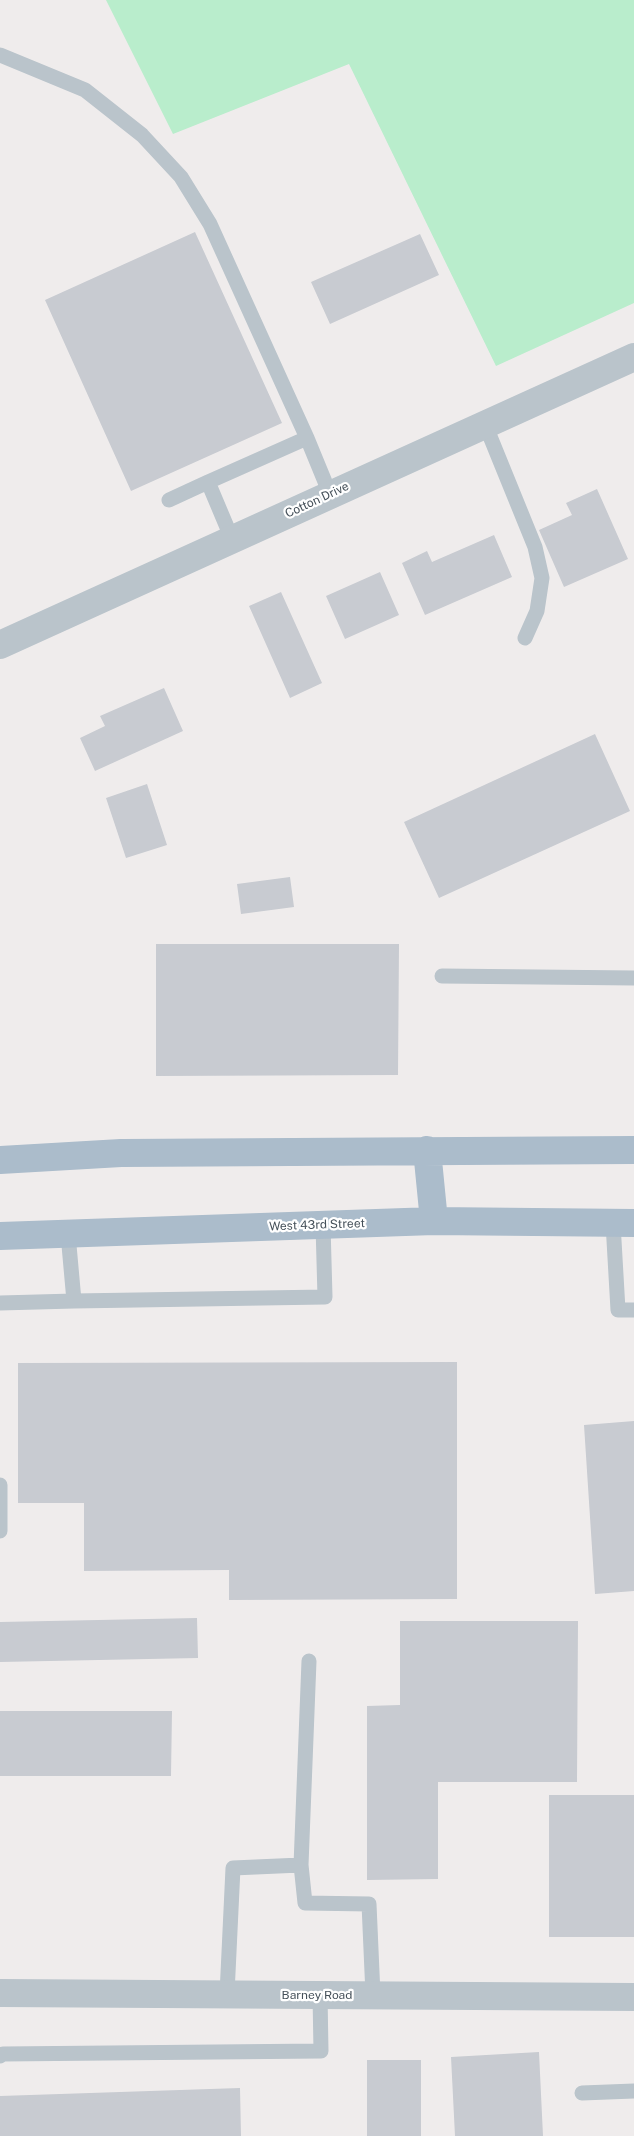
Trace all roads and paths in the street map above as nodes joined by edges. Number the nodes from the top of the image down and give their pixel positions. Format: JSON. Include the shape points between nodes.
{"nodes":[{"id":1,"x":0,"y":55,"type":"edge"},
{"id":2,"x":634,"y":357,"type":"edge"},
{"id":3,"x":485,"y":424,"type":"junction"},
{"id":4,"x":307,"y":438,"type":"junction"},
{"id":5,"x":208,"y":482,"type":"junction"},
{"id":6,"x":330,"y":494,"type":"junction"},
{"id":7,"x":169,"y":500,"type":"dead end"},
{"id":8,"x":232,"y":539,"type":"junction"},
{"id":9,"x":525,"y":638,"type":"dead end"},
{"id":10,"x":0,"y":645,"type":"edge"},
{"id":11,"x":442,"y":976,"type":"dead end"},
{"id":12,"x":634,"y":978,"type":"edge"},
{"id":13,"x":427,"y":1150,"type":"junction"},
{"id":14,"x":634,"y":1150,"type":"edge"},
{"id":15,"x":0,"y":1160,"type":"edge"},
{"id":16,"x":434,"y":1221,"type":"junction"},
{"id":17,"x":624,"y":1223,"type":"edge"},
{"id":18,"x":323,"y":1225,"type":"junction"},
{"id":19,"x":68,"y":1234,"type":"junction"},
{"id":20,"x":0,"y":1236,"type":"edge"},
{"id":21,"x":74,"y":1301,"type":"junction"},
{"id":22,"x":0,"y":1303,"type":"edge"},
{"id":23,"x":634,"y":1310,"type":"edge"},
{"id":24,"x":0,"y":1485,"type":"edge"},
{"id":25,"x":0,"y":1531,"type":"edge"},
{"id":26,"x":309,"y":1661,"type":"dead end"},
{"id":27,"x":301,"y":1865,"type":"junction"},
{"id":28,"x":0,"y":1993,"type":"edge"},
{"id":29,"x":226,"y":1994,"type":"junction"},
{"id":30,"x":320,"y":1995,"type":"junction"},
{"id":31,"x":373,"y":1995,"type":"junction"},
{"id":32,"x":634,"y":1997,"type":"edge"},
{"id":33,"x":0,"y":2056,"type":"edge"},
{"id":34,"x":634,"y":2091,"type":"edge"},
{"id":35,"x":582,"y":2093,"type":"dead end"}],
"edges":[{"from":1,"to":4,"type":"lane","via":[[85,90],[142,135],[181,177],[210,224]]},
{"from":2,"to":3,"type":"street","name":"Cotton Drive"},
{"from":3,"to":6,"type":"street","name":"Cotton Drive"},
{"from":3,"to":9,"type":"lane","via":[[535,547],[542,578],[538,611]]},
{"from":4,"to":5,"type":"lane"},
{"from":4,"to":6,"type":"lane"},
{"from":5,"to":7,"type":"lane"},
{"from":5,"to":8,"type":"lane"},
{"from":6,"to":8,"type":"street","name":"Cotton Drive"},
{"from":8,"to":10,"type":"street","name":"Cotton Drive"},
{"from":11,"to":12,"type":"lane"},
{"from":13,"to":14,"type":"main road"},
{"from":13,"to":15,"type":"main road","via":[[121,1153]]},
{"from":13,"to":16,"type":"main road"},
{"from":16,"to":17,"type":"main road","name":"West 43rd Street"},
{"from":16,"to":18,"type":"main road","name":"West 43rd Street"},
{"from":17,"to":23,"type":"lane","via":[[618,1310]]},
{"from":18,"to":19,"type":"main road","name":"West 43rd Street"},
{"from":18,"to":21,"type":"lane","via":[[325,1297]]},
{"from":19,"to":20,"type":"main road","name":"West 43rd Street"},
{"from":19,"to":21,"type":"lane"},
{"from":21,"to":22,"type":"lane"},
{"from":24,"to":25,"type":"lane"},
{"from":26,"to":27,"type":"lane"},
{"from":27,"to":29,"type":"lane","via":[[233,1868]]},
{"from":27,"to":31,"type":"lane","via":[[305,1903],[369,1904]]},
{"from":28,"to":29,"type":"street","name":"Barney Road"},
{"from":29,"to":30,"type":"street","name":"Barney Road"},
{"from":30,"to":31,"type":"street","name":"Barney Road"},
{"from":30,"to":33,"type":"lane","via":[[321,2052]]},
{"from":31,"to":32,"type":"street","name":"Barney Road"},
{"from":34,"to":35,"type":"lane"}]}
